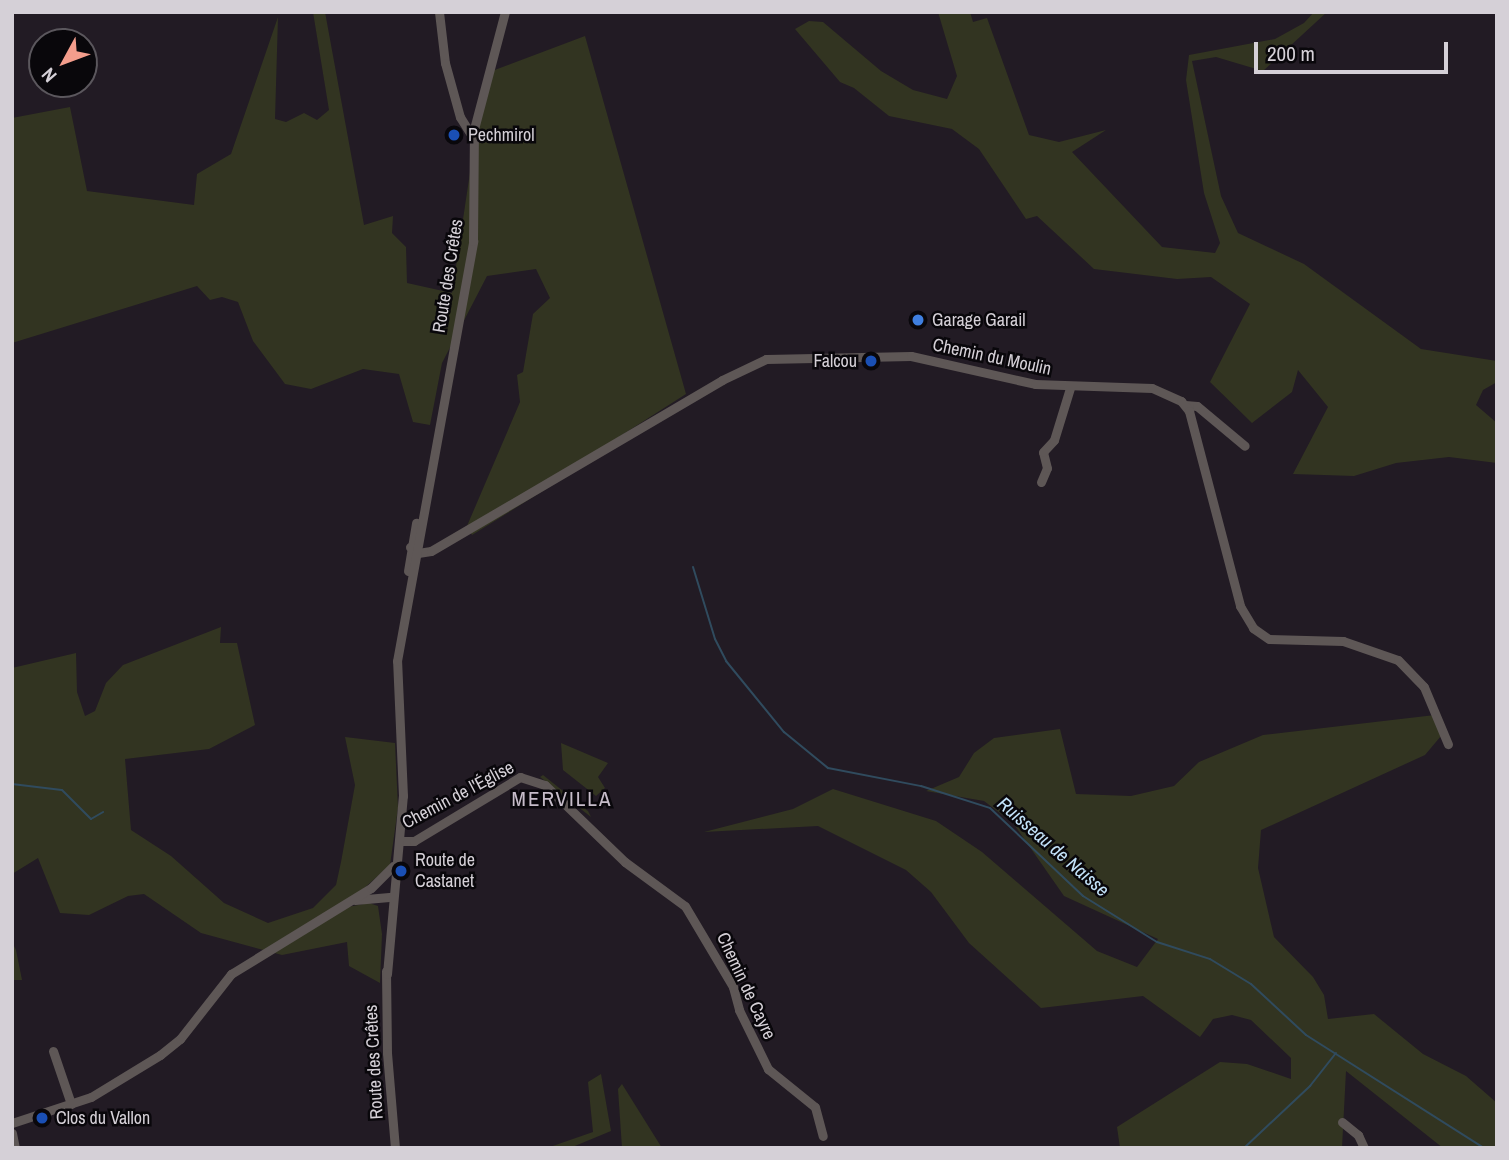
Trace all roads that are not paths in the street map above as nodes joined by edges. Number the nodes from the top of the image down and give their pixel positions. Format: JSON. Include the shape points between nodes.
{"nodes":[{"id":1,"x":439,"y":12,"type":"edge"},
{"id":2,"x":505,"y":12,"type":"edge"},
{"id":3,"x":473,"y":138,"type":"junction"},
{"id":4,"x":1069,"y":388,"type":"junction"},
{"id":5,"x":1185,"y":405,"type":"junction"},
{"id":6,"x":1245,"y":446,"type":"dead end"},
{"id":7,"x":1041,"y":482,"type":"dead end"},
{"id":8,"x":415,"y":547,"type":"junction"},
{"id":9,"x":1448,"y":744,"type":"dead end"},
{"id":10,"x":531,"y":777,"type":"joint"},
{"id":11,"x":400,"y":841,"type":"junction"},
{"id":12,"x":393,"y":866,"type":"junction"},
{"id":13,"x":372,"y":893,"type":"junction"},
{"id":14,"x":389,"y":896,"type":"junction"},
{"id":15,"x":386,"y":913,"type":"junction"},
{"id":16,"x":387,"y":974,"type":"junction"},
{"id":17,"x":53,"y":1051,"type":"dead end"},
{"id":18,"x":71,"y":1104,"type":"junction"},
{"id":19,"x":1342,"y":1122,"type":"dead end"},
{"id":20,"x":12,"y":1123,"type":"edge"},
{"id":21,"x":12,"y":1133,"type":"edge"},
{"id":22,"x":823,"y":1136,"type":"dead end"},
{"id":23,"x":15,"y":1148,"type":"edge"},
{"id":24,"x":396,"y":1148,"type":"edge"},
{"id":25,"x":1364,"y":1148,"type":"edge"}],
"edges":[{"from":1,"to":3,"type":"street","via":[[445,63],[460,117]]},
{"from":2,"to":3,"type":"street","name":"Route des Crêtes"},
{"from":3,"to":8,"type":"street","name":"Route des Crêtes","via":[[473,241]]},
{"from":4,"to":5,"type":"street","name":"Chemin du Moulin","via":[[1143,387]]},
{"from":4,"to":7,"type":"street","via":[[1054,440],[1043,452],[1047,468]]},
{"from":4,"to":8,"type":"street","name":"Chemin du Moulin","via":[[911,356],[766,359],[727,377],[437,547]]},
{"from":5,"to":6,"type":"street","name":"Chemin du Moulin","via":[[1197,406]]},
{"from":5,"to":9,"type":"street","via":[[1248,622],[1269,639],[1334,639],[1398,660],[1424,687]]},
{"from":8,"to":11,"type":"street","name":"Route des Crêtes","via":[[396,688],[403,796]]},
{"from":10,"to":11,"type":"street","name":"Chemin de l'Église","via":[[520,777],[487,795],[414,841]]},
{"from":10,"to":22,"type":"street","name":"Chemin de Cayre","via":[[575,810],[625,862],[685,906],[733,987],[763,1060],[773,1074],[815,1107]]},
{"from":11,"to":12,"type":"street","name":"Route des Crêtes"},
{"from":11,"to":14,"type":"street","name":"Route des Crêtes"},
{"from":12,"to":13,"type":"street"},
{"from":12,"to":14,"type":"street","name":"Route des Crêtes"},
{"from":13,"to":14,"type":"street"},
{"from":13,"to":15,"type":"street"},
{"from":13,"to":18,"type":"street","via":[[350,901],[231,974],[180,1039],[104,1090]]},
{"from":14,"to":15,"type":"street","name":"Route des Crêtes"},
{"from":14,"to":16,"type":"street","name":"Route des Crêtes"},
{"from":15,"to":16,"type":"street","name":"Route des Crêtes"},
{"from":16,"to":24,"type":"street","name":"Route des Crêtes","via":[[387,1053]]},
{"from":17,"to":18,"type":"street"},
{"from":18,"to":20,"type":"street"},
{"from":19,"to":25,"type":"street","via":[[1358,1135]]},
{"from":21,"to":23,"type":"street"}]}
